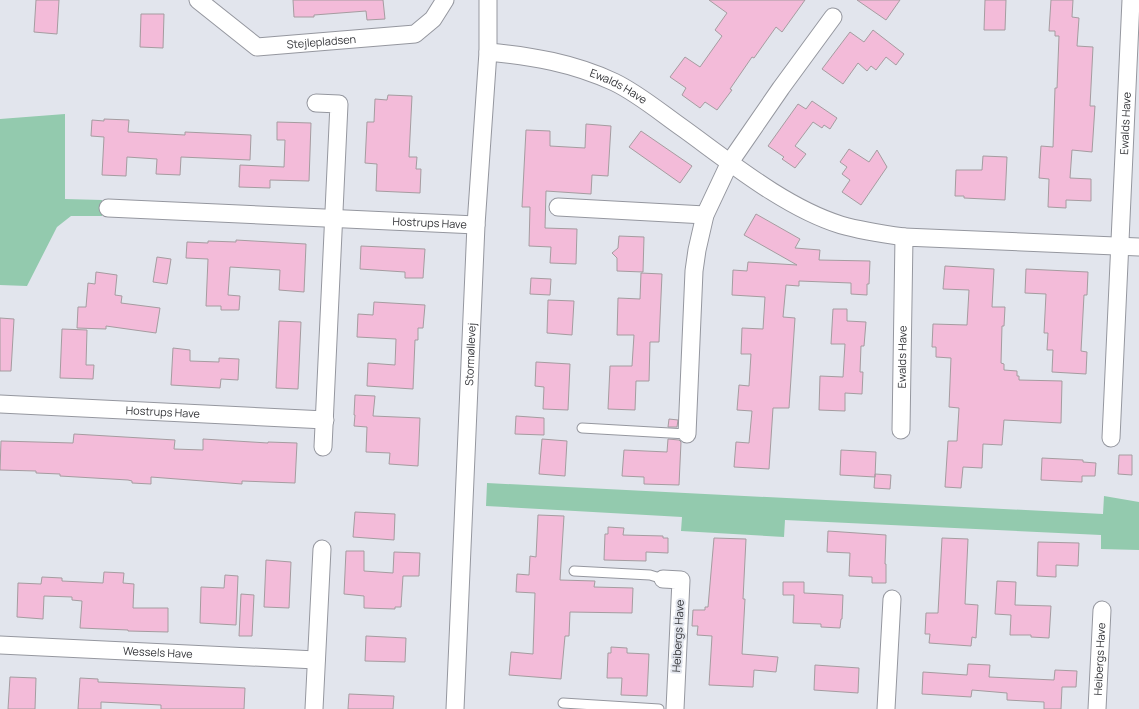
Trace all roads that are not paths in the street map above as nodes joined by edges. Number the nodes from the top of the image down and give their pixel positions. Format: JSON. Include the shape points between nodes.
{"nodes":[{"id":1,"x":198,"y":0,"type":"edge"},
{"id":2,"x":445,"y":0,"type":"edge"},
{"id":3,"x":488,"y":0,"type":"edge"},
{"id":4,"x":1131,"y":0,"type":"edge"},
{"id":5,"x":833,"y":17,"type":"dead end"},
{"id":6,"x":488,"y":52,"type":"junction"},
{"id":7,"x":316,"y":103,"type":"dead end"},
{"id":8,"x":730,"y":162,"type":"junction"},
{"id":9,"x":558,"y":207,"type":"dead end"},
{"id":10,"x":108,"y":208,"type":"dead end"},
{"id":11,"x":705,"y":215,"type":"junction"},
{"id":12,"x":334,"y":217,"type":"junction"},
{"id":13,"x":476,"y":225,"type":"junction"},
{"id":14,"x":904,"y":237,"type":"junction"},
{"id":15,"x":1119,"y":247,"type":"junction"},
{"id":16,"x":1139,"y":248,"type":"edge"},
{"id":17,"x":0,"y":404,"type":"edge"},
{"id":18,"x":325,"y":420,"type":"junction"},
{"id":19,"x":582,"y":428,"type":"dead end"},
{"id":20,"x":901,"y":430,"type":"dead end"},
{"id":21,"x":687,"y":434,"type":"joint"},
{"id":22,"x":1111,"y":438,"type":"dead end"},
{"id":23,"x":323,"y":447,"type":"dead end"},
{"id":24,"x":322,"y":549,"type":"dead end"},
{"id":25,"x":574,"y":571,"type":"dead end"},
{"id":26,"x":663,"y":580,"type":"joint"},
{"id":27,"x":892,"y":599,"type":"dead end"},
{"id":28,"x":1102,"y":610,"type":"dead end"},
{"id":29,"x":0,"y":645,"type":"edge"},
{"id":30,"x":316,"y":660,"type":"junction"},
{"id":31,"x":563,"y":703,"type":"dead end"},
{"id":32,"x":314,"y":709,"type":"edge"},
{"id":33,"x":455,"y":709,"type":"edge"},
{"id":34,"x":659,"y":709,"type":"edge"},
{"id":35,"x":675,"y":709,"type":"edge"},
{"id":36,"x":886,"y":709,"type":"edge"},
{"id":37,"x":1097,"y":709,"type":"edge"}],
"edges":[{"from":1,"to":2,"type":"street","name":"Stejlepladsen","via":[[257,48],[415,34],[433,19]]},
{"from":3,"to":6,"type":"street","name":"Stormøllevej"},
{"from":4,"to":15,"type":"street","name":"Ewalds Have"},
{"from":5,"to":8,"type":"street"},
{"from":6,"to":8,"type":"street","name":"Ewalds Have","via":[[549,60],[615,82]]},
{"from":6,"to":13,"type":"street","name":"Stormøllevej"},
{"from":7,"to":12,"type":"street","via":[[339,104]]},
{"from":8,"to":11,"type":"street"},
{"from":8,"to":14,"type":"street","name":"Ewalds Have","via":[[789,200],[821,217],[874,233]]},
{"from":9,"to":11,"type":"street"},
{"from":10,"to":12,"type":"street","name":"Hostrups Have"},
{"from":11,"to":21,"type":"street","via":[[694,271]]},
{"from":12,"to":13,"type":"street","name":"Hostrups Have"},
{"from":12,"to":18,"type":"street"},
{"from":13,"to":33,"type":"street","name":"Stormøllevej"},
{"from":14,"to":15,"type":"street","name":"Ewalds Have"},
{"from":14,"to":20,"type":"street","name":"Ewalds Have"},
{"from":15,"to":16,"type":"street","name":"Ewalds Have"},
{"from":15,"to":22,"type":"street","name":"Ewalds Have"},
{"from":17,"to":18,"type":"street","name":"Hostrups Have"},
{"from":18,"to":23,"type":"street"},
{"from":19,"to":21,"type":"lane"},
{"from":24,"to":30,"type":"street"},
{"from":25,"to":26,"type":"lane","via":[[650,575]]},
{"from":26,"to":35,"type":"street","name":"Heibergs Have","via":[[681,580]]},
{"from":27,"to":36,"type":"street"},
{"from":28,"to":37,"type":"street","name":"Heibergs Have"},
{"from":29,"to":30,"type":"street","name":"Wessels Have"},
{"from":30,"to":32,"type":"street"},
{"from":31,"to":34,"type":"lane"}]}
